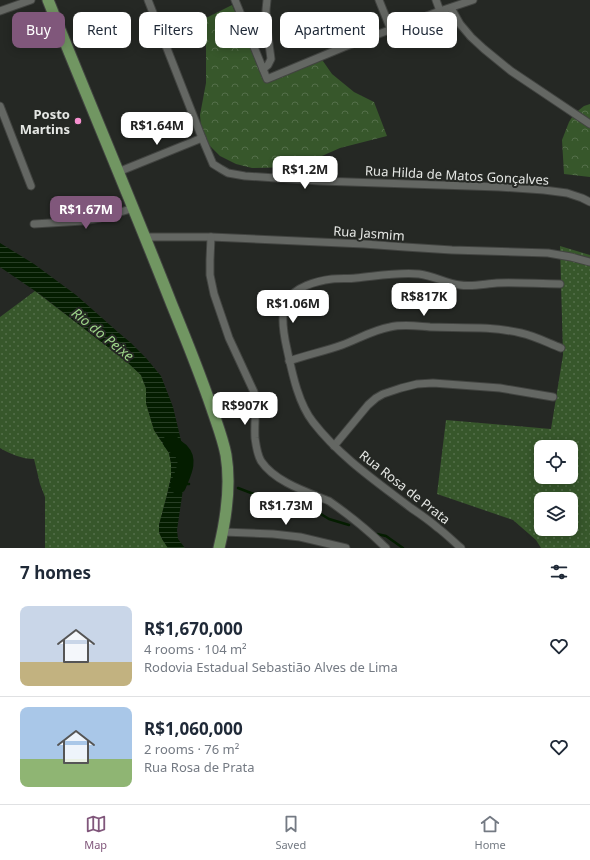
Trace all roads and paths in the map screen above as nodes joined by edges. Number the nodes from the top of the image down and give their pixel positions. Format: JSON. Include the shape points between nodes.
{"nodes":[{"id":1,"x":31,"y":0,"type":"edge"},
{"id":2,"x":48,"y":0,"type":"edge"},
{"id":3,"x":148,"y":0,"type":"edge"},
{"id":4,"x":235,"y":0,"type":"edge"},
{"id":5,"x":267,"y":0,"type":"edge"},
{"id":6,"x":379,"y":0,"type":"edge"},
{"id":7,"x":436,"y":0,"type":"edge"},
{"id":8,"x":473,"y":0,"type":"edge"},
{"id":9,"x":451,"y":8,"type":"junction"},
{"id":10,"x":0,"y":11,"type":"edge"},
{"id":11,"x":440,"y":11,"type":"joint"},
{"id":12,"x":387,"y":20,"type":"edge"},
{"id":13,"x":387,"y":31,"type":"edge"},
{"id":14,"x":263,"y":69,"type":"junction"},
{"id":15,"x":0,"y":106,"type":"edge"},
{"id":16,"x":590,"y":124,"type":"edge"},
{"id":17,"x":202,"y":138,"type":"junction"},
{"id":18,"x":118,"y":172,"type":"junction"},
{"id":19,"x":31,"y":186,"type":"dead end"},
{"id":20,"x":590,"y":202,"type":"edge"},
{"id":21,"x":134,"y":208,"type":"junction"},
{"id":22,"x":34,"y":224,"type":"dead end"},
{"id":23,"x":146,"y":237,"type":"junction"},
{"id":24,"x":211,"y":237,"type":"junction"},
{"id":25,"x":590,"y":262,"type":"edge"},
{"id":26,"x":560,"y":284,"type":"dead end"},
{"id":27,"x":561,"y":348,"type":"dead end"},
{"id":28,"x":289,"y":361,"type":"junction"},
{"id":29,"x":553,"y":397,"type":"dead end"},
{"id":30,"x":334,"y":446,"type":"junction"},
{"id":31,"x":223,"y":532,"type":"junction"},
{"id":32,"x":219,"y":548,"type":"edge"},
{"id":33,"x":346,"y":548,"type":"edge"},
{"id":34,"x":386,"y":548,"type":"edge"},
{"id":35,"x":460,"y":548,"type":"edge"}],
"edges":[{"from":1,"to":10,"type":"street"},
{"from":2,"to":18,"type":"main road"},
{"from":3,"to":17,"type":"street","name":"Rua Hilda de Matos Gonçalves"},
{"from":4,"to":14,"type":"street"},
{"from":5,"to":14,"type":"street","via":[[266,21],[271,60]]},
{"from":6,"to":12,"type":"street"},
{"from":7,"to":11,"type":"street"},
{"from":8,"to":9,"type":"street"},
{"from":9,"to":11,"type":"street"},
{"from":9,"to":16,"type":"street","via":[[460,24],[484,49]]},
{"from":13,"to":14,"type":"street","via":[[267,79]]},
{"from":15,"to":19,"type":"street"},
{"from":17,"to":18,"type":"street"},
{"from":17,"to":20,"type":"street","name":"Rua Hilda de Matos Gonçalves","via":[[213,164],[228,173],[245,176],[499,187],[567,193]]},
{"from":18,"to":21,"type":"main road"},
{"from":21,"to":22,"type":"street","via":[[83,221]]},
{"from":21,"to":23,"type":"main road"},
{"from":23,"to":24,"type":"street","name":"Rua Jasmim"},
{"from":23,"to":31,"type":"main road","via":[[197,366],[222,438],[228,471]]},
{"from":24,"to":25,"type":"street","name":"Rua Jasmim","via":[[548,254]]},
{"from":24,"to":34,"type":"street","via":[[210,275],[214,294],[229,338],[254,392],[255,437],[260,460],[267,469],[280,478],[332,504]]},
{"from":26,"to":28,"type":"street","name":"Rua Rosa de Prata","via":[[473,286],[450,283],[420,274],[403,273],[318,281],[293,293],[286,302],[283,316],[284,336]]},
{"from":27,"to":28,"type":"street","via":[[521,333],[405,325],[378,330],[343,345]]},
{"from":28,"to":30,"type":"street","name":"Rua Rosa de Prata","via":[[306,411]]},
{"from":29,"to":30,"type":"street","via":[[500,388],[417,384],[376,398]]},
{"from":30,"to":35,"type":"street","name":"Rua Rosa de Prata","via":[[366,474],[438,527]]},
{"from":31,"to":32,"type":"main road"},
{"from":31,"to":33,"type":"street","via":[[300,537]]}]}
